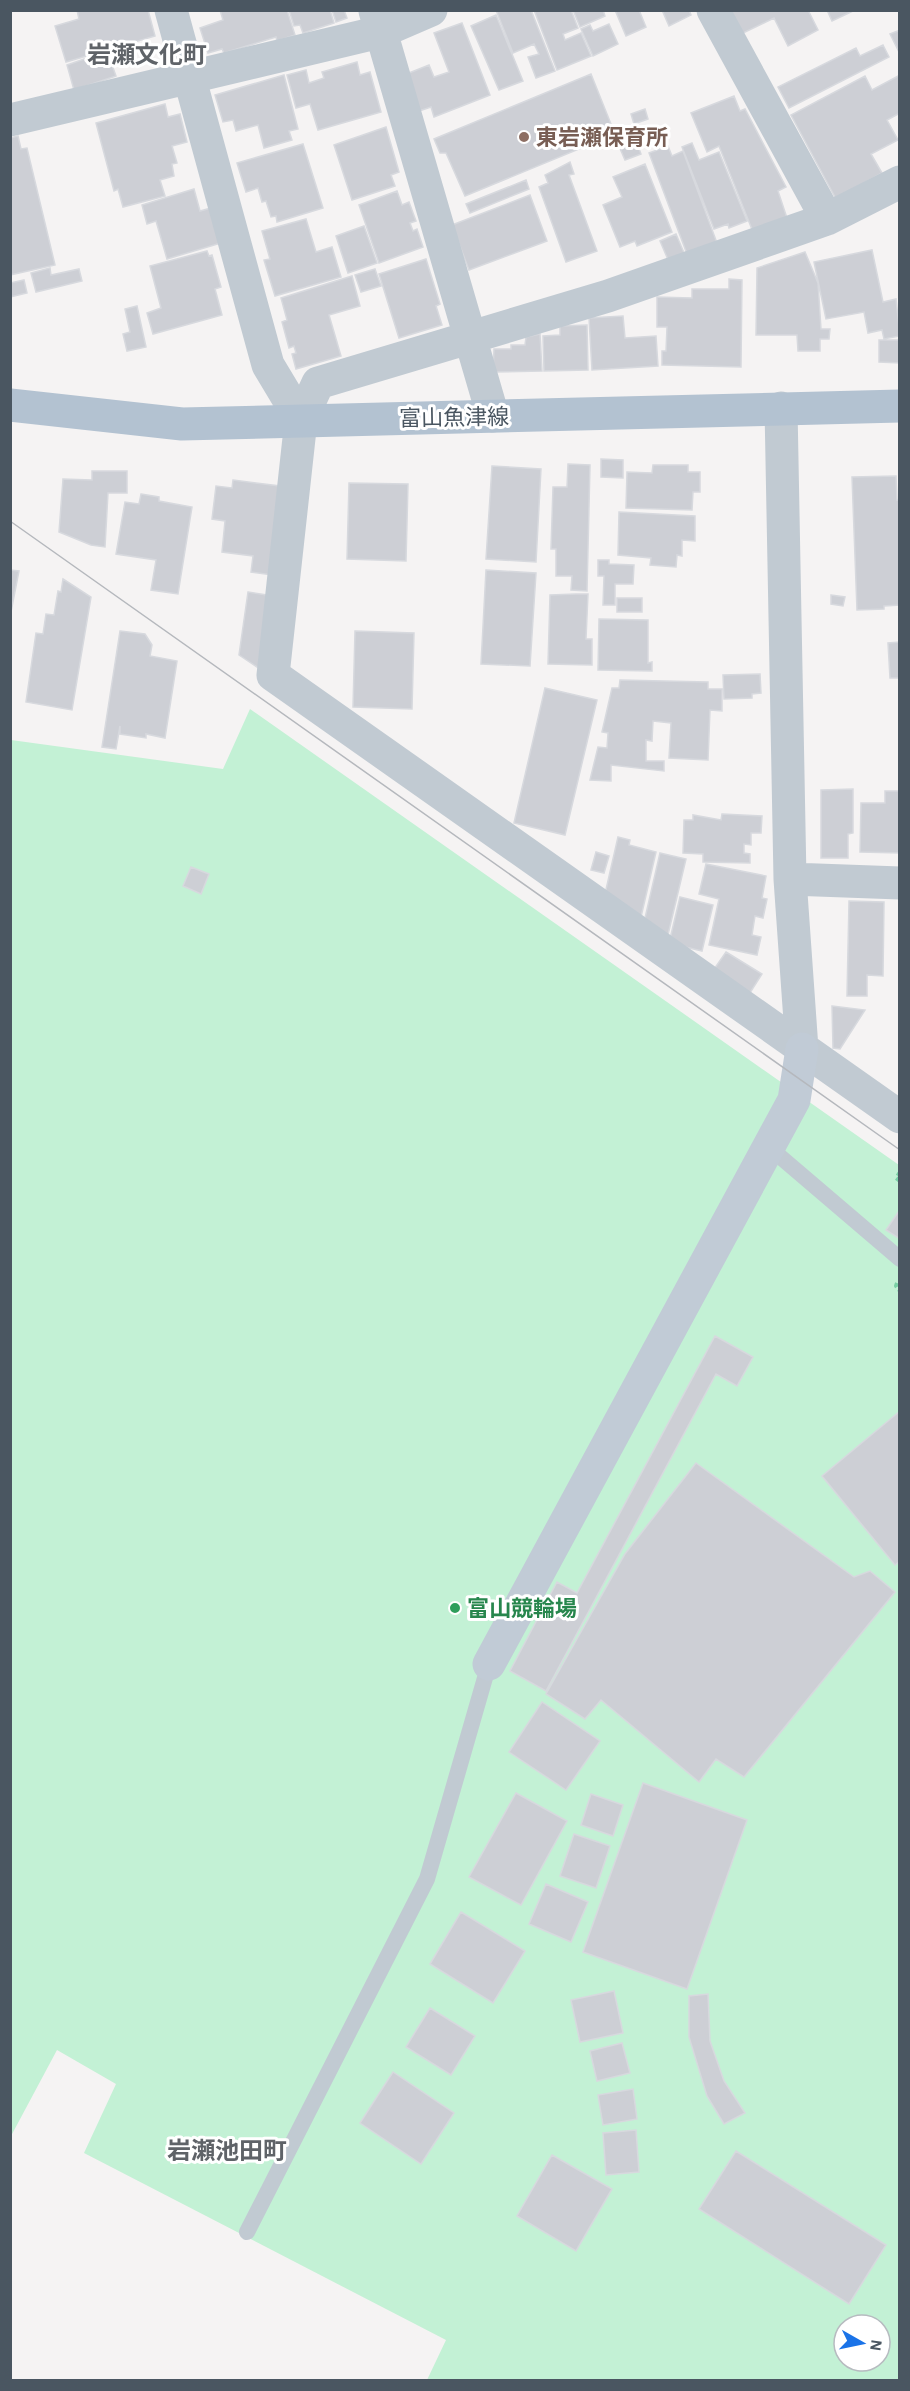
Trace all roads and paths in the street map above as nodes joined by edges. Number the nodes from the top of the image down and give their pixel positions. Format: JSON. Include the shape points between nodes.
{"nodes":[{"id":1,"x":171,"y":10,"type":"edge"},
{"id":2,"x":431,"y":10,"type":"edge"},
{"id":3,"x":713,"y":10,"type":"edge"},
{"id":4,"x":377,"y":21,"type":"edge"},
{"id":5,"x":191,"y":78,"type":"junction"},
{"id":6,"x":10,"y":120,"type":"edge"},
{"id":7,"x":900,"y":182,"type":"edge"},
{"id":8,"x":827,"y":219,"type":"junction"},
{"id":9,"x":469,"y":336,"type":"junction"},
{"id":10,"x":900,"y":406,"type":"edge"},
{"id":11,"x":781,"y":408,"type":"junction"},
{"id":12,"x":13,"y":409,"type":"edge"},
{"id":13,"x":493,"y":416,"type":"junction"},
{"id":14,"x":301,"y":420,"type":"junction"},
{"id":15,"x":790,"y":879,"type":"junction"},
{"id":16,"x":900,"y":883,"type":"edge"},
{"id":17,"x":802,"y":1049,"type":"junction"},
{"id":18,"x":900,"y":1117,"type":"edge"},
{"id":19,"x":770,"y":1148,"type":"junction"},
{"id":20,"x":900,"y":1172,"type":"edge"},
{"id":21,"x":900,"y":1181,"type":"edge"},
{"id":22,"x":900,"y":1259,"type":"edge"},
{"id":23,"x":489,"y":1664,"type":"joint"},
{"id":24,"x":247,"y":2232,"type":"dead end"}],
"edges":[{"from":1,"to":5,"type":"street"},
{"from":2,"to":4,"type":"street"},
{"from":3,"to":8,"type":"street"},
{"from":4,"to":5,"type":"street"},
{"from":4,"to":9,"type":"street"},
{"from":5,"to":6,"type":"street"},
{"from":5,"to":14,"type":"street","via":[[268,366]]},
{"from":7,"to":8,"type":"street"},
{"from":8,"to":9,"type":"street","via":[[608,296]]},
{"from":9,"to":13,"type":"street"},
{"from":9,"to":14,"type":"street","via":[[318,383]]},
{"from":10,"to":11,"type":"main road","name":"富山魚津線"},
{"from":11,"to":13,"type":"main road","name":"富山魚津線"},
{"from":11,"to":15,"type":"street"},
{"from":12,"to":14,"type":"main road","name":"富山魚津線","via":[[182,423]]},
{"from":13,"to":14,"type":"main road","name":"富山魚津線"},
{"from":14,"to":17,"type":"street","via":[[273,675]]},
{"from":15,"to":16,"type":"street"},
{"from":15,"to":17,"type":"street"},
{"from":17,"to":18,"type":"street"},
{"from":17,"to":19,"type":"street","via":[[794,1100]]},
{"from":19,"to":22,"type":"lane"},
{"from":19,"to":23,"type":"street"},
{"from":20,"to":21,"type":"path","via":[[896,1178]]},
{"from":23,"to":24,"type":"lane","via":[[427,1879]]}]}
